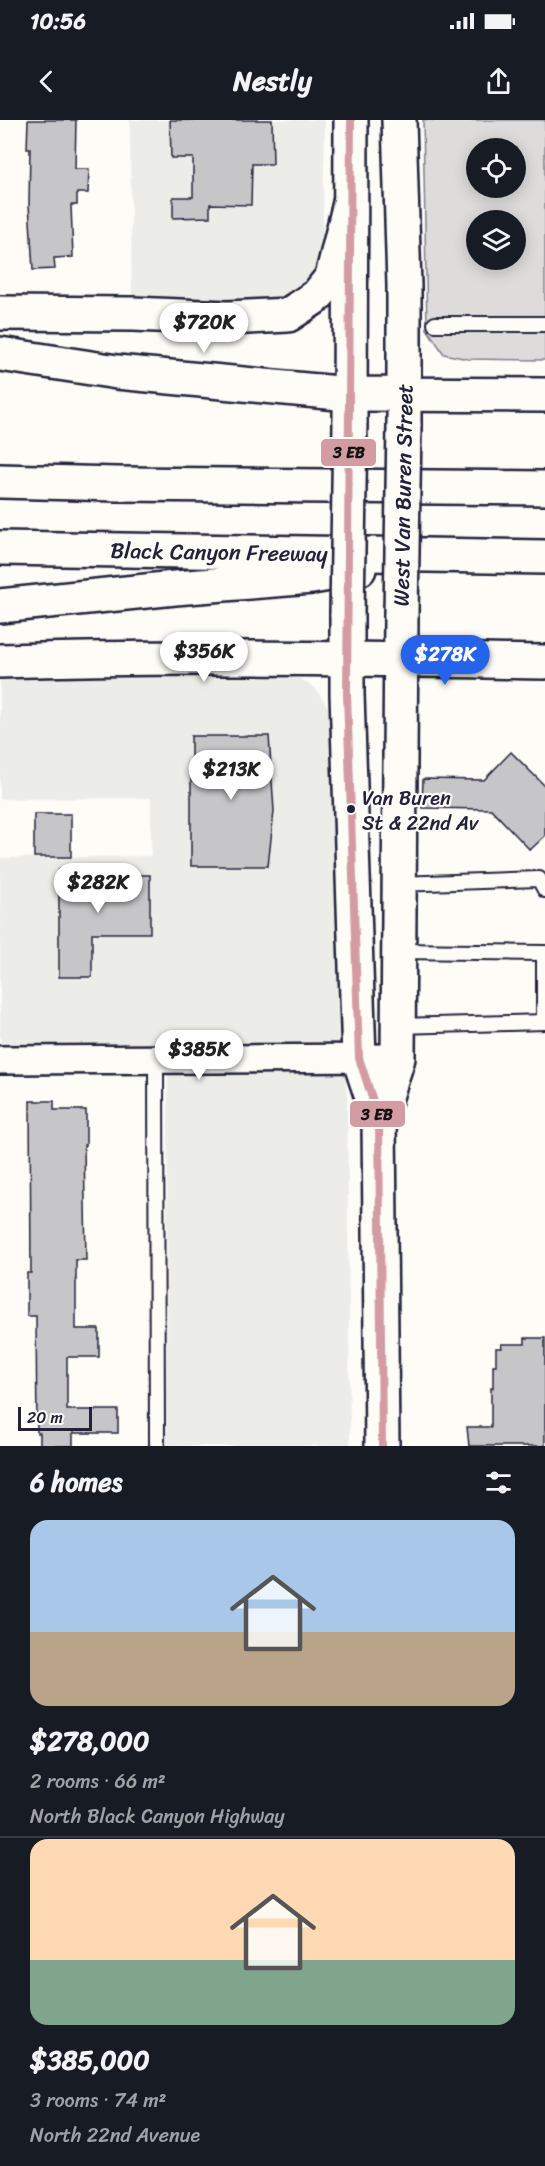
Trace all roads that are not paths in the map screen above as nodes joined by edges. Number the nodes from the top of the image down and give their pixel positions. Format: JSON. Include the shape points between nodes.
{"nodes":[{"id":1,"x":351,"y":120,"type":"edge"},
{"id":2,"x":399,"y":120,"type":"edge"},
{"id":3,"x":350,"y":203,"type":"junction"},
{"id":4,"x":0,"y":313,"type":"edge"},
{"id":5,"x":435,"y":324,"type":"dead end"},
{"id":6,"x":545,"y":324,"type":"edge"},
{"id":7,"x":0,"y":354,"type":"edge"},
{"id":8,"x":545,"y":395,"type":"edge"},
{"id":9,"x":350,"y":408,"type":"junction"},
{"id":10,"x":405,"y":410,"type":"junction"},
{"id":11,"x":0,"y":481,"type":"edge"},
{"id":12,"x":545,"y":488,"type":"edge"},
{"id":13,"x":0,"y":548,"type":"edge"},
{"id":14,"x":440,"y":555,"type":"junction"},
{"id":15,"x":545,"y":557,"type":"edge"},
{"id":16,"x":0,"y":606,"type":"edge"},
{"id":17,"x":347,"y":658,"type":"junction"},
{"id":18,"x":400,"y":660,"type":"junction"},
{"id":19,"x":0,"y":661,"type":"edge"},
{"id":20,"x":545,"y":662,"type":"edge"},
{"id":21,"x":398,"y":884,"type":"junction"},
{"id":22,"x":545,"y":891,"type":"edge"},
{"id":23,"x":398,"y":951,"type":"junction"},
{"id":24,"x":545,"y":953,"type":"edge"},
{"id":25,"x":545,"y":1022,"type":"edge"},
{"id":26,"x":398,"y":1026,"type":"junction"},
{"id":27,"x":156,"y":1058,"type":"junction"},
{"id":28,"x":359,"y":1058,"type":"junction"},
{"id":29,"x":398,"y":1058,"type":"junction"},
{"id":30,"x":0,"y":1060,"type":"edge"},
{"id":31,"x":379,"y":1119,"type":"junction"},
{"id":32,"x":157,"y":1446,"type":"edge"},
{"id":33,"x":382,"y":1446,"type":"edge"}],
"edges":[{"from":1,"to":3,"type":"main road","name":"West Van Buren Street"},
{"from":2,"to":10,"type":"main road","name":"West Van Buren Street"},
{"from":3,"to":4,"type":"main road","via":[[332,277],[317,296],[288,315],[228,318]]},
{"from":3,"to":9,"type":"main road","name":"West Van Buren Street"},
{"from":5,"to":6,"type":"lane"},
{"from":7,"to":9,"type":"main road"},
{"from":8,"to":10,"type":"main road"},
{"from":9,"to":10,"type":"main road"},
{"from":9,"to":17,"type":"main road","name":"West Van Buren Street","bridge":true},
{"from":10,"to":18,"type":"main road","name":"West Van Buren Street","bridge":true},
{"from":11,"to":12,"type":"main road"},
{"from":13,"to":14,"type":"main road","name":"Black Canyon Freeway"},
{"from":14,"to":15,"type":"main road","name":"Black Canyon Freeway"},
{"from":14,"to":16,"type":"main road","via":[[312,577]]},
{"from":17,"to":18,"type":"main road"},
{"from":17,"to":19,"type":"main road"},
{"from":17,"to":28,"type":"main road","name":"West Van Buren Street"},
{"from":18,"to":20,"type":"main road"},
{"from":18,"to":21,"type":"main road","name":"West Van Buren Street"},
{"from":21,"to":22,"type":"lane","via":[[539,879]]},
{"from":21,"to":23,"type":"main road","name":"West Van Buren Street"},
{"from":23,"to":24,"type":"lane"},
{"from":23,"to":26,"type":"main road","name":"West Van Buren Street"},
{"from":24,"to":25,"type":"lane"},
{"from":25,"to":26,"type":"lane"},
{"from":26,"to":29,"type":"main road","name":"West Van Buren Street"},
{"from":27,"to":28,"type":"street"},
{"from":27,"to":30,"type":"street"},
{"from":27,"to":32,"type":"lane"},
{"from":28,"to":29,"type":"street"},
{"from":28,"to":31,"type":"main road","name":"West Van Buren Street"},
{"from":29,"to":31,"type":"main road","name":"West Van Buren Street"},
{"from":31,"to":33,"type":"main road","name":"West Van Buren Street"}]}
